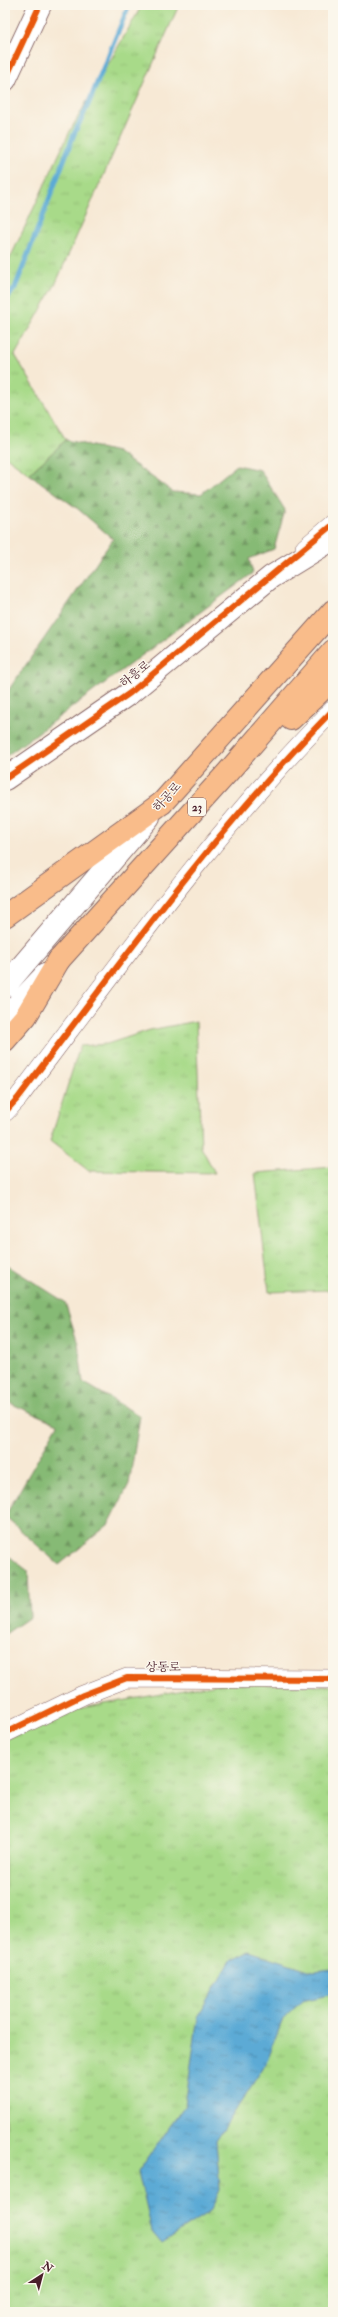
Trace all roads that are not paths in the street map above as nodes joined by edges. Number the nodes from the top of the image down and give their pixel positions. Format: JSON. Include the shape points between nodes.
{"nodes":[{"id":1,"x":40,"y":5,"type":"edge"},
{"id":2,"x":5,"y":80,"type":"edge"},
{"id":3,"x":333,"y":524,"type":"edge"},
{"id":4,"x":333,"y":539,"type":"edge"},
{"id":5,"x":271,"y":577,"type":"junction"},
{"id":6,"x":333,"y":611,"type":"edge"},
{"id":7,"x":333,"y":651,"type":"edge"},
{"id":8,"x":333,"y":678,"type":"edge"},
{"id":9,"x":333,"y":710,"type":"edge"},
{"id":10,"x":5,"y":779,"type":"edge"},
{"id":11,"x":5,"y":783,"type":"edge"},
{"id":12,"x":162,"y":803,"type":"junction"},
{"id":13,"x":185,"y":821,"type":"junction"},
{"id":14,"x":6,"y":915,"type":"edge"},
{"id":15,"x":59,"y":960,"type":"junction"},
{"id":16,"x":5,"y":986,"type":"edge"},
{"id":17,"x":5,"y":1018,"type":"edge"},
{"id":18,"x":5,"y":1040,"type":"edge"},
{"id":19,"x":5,"y":1112,"type":"edge"},
{"id":20,"x":333,"y":1679,"type":"edge"},
{"id":21,"x":5,"y":1733,"type":"edge"}],
"edges":[{"from":1,"to":2,"type":"street"},
{"from":3,"to":5,"type":"street"},
{"from":4,"to":5,"type":"street","name":"하흥로"},
{"from":5,"to":10,"type":"street","name":"하흥로","via":[[130,693]]},
{"from":6,"to":12,"type":"main road","name":"하공로","number":"23"},
{"from":7,"to":13,"type":"main road","number":"23"},
{"from":8,"to":13,"type":"main road"},
{"from":9,"to":19,"type":"street","via":[[284,760],[223,830]]},
{"from":10,"to":11,"type":"street"},
{"from":12,"to":14,"type":"main road","number":"23"},
{"from":12,"to":16,"type":"street","name":"하공로"},
{"from":13,"to":15,"type":"main road","number":"23"},
{"from":15,"to":17,"type":"street","number":"23"},
{"from":15,"to":18,"type":"main road","number":"23","via":[[26,1016]]},
{"from":20,"to":21,"type":"street","name":"상동로","via":[[128,1678],[83,1695]]}]}
